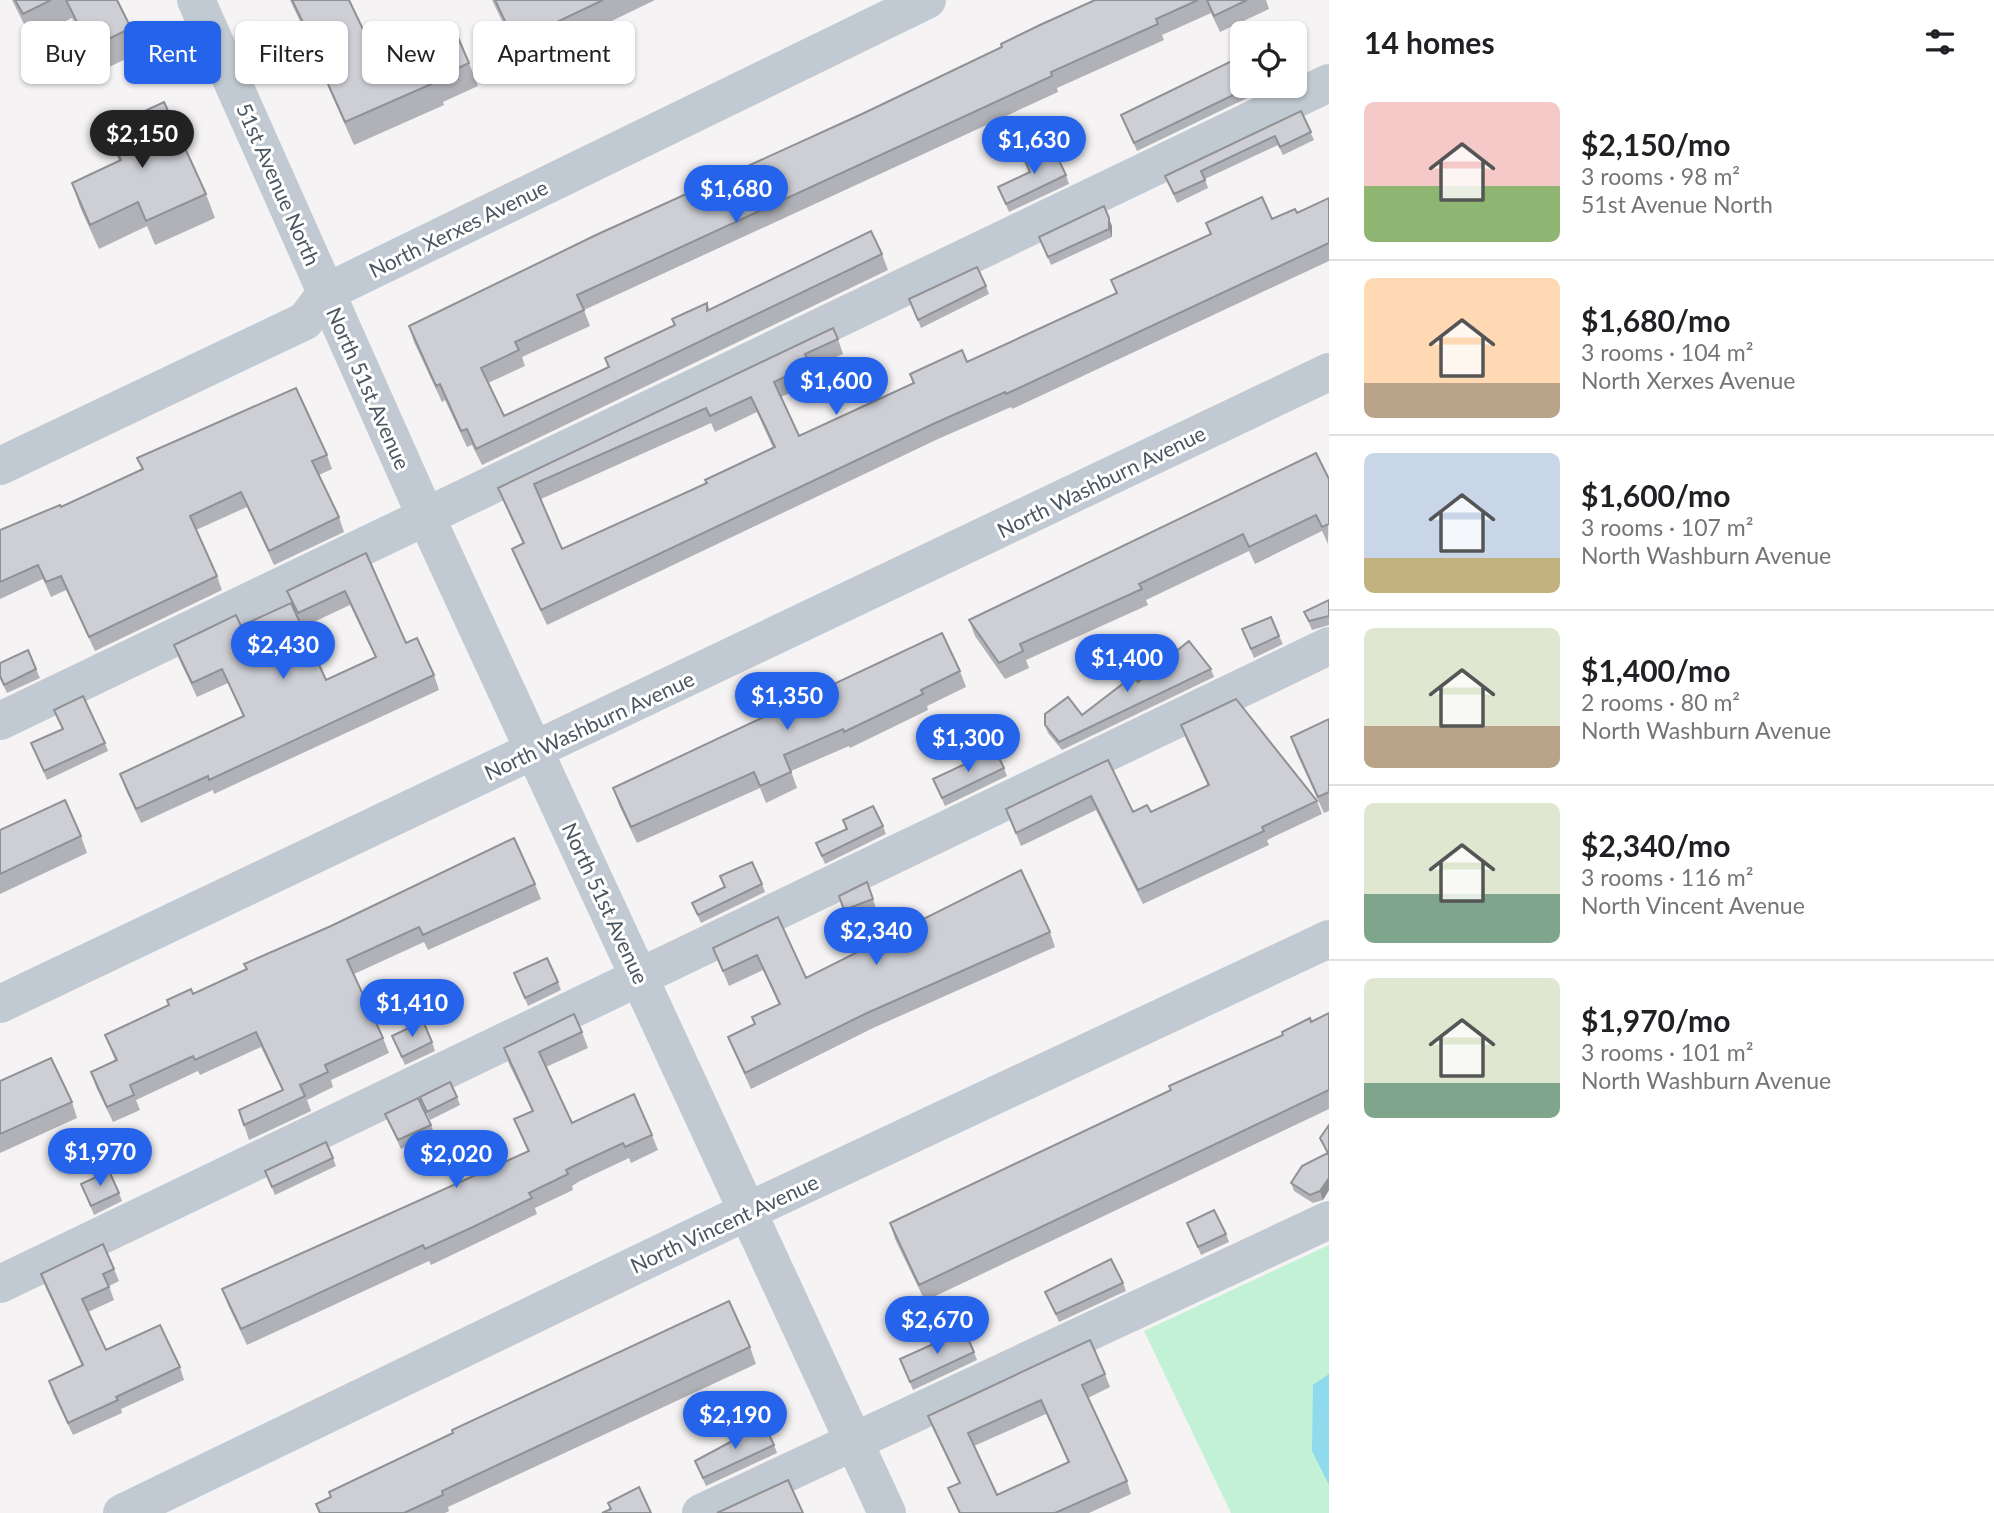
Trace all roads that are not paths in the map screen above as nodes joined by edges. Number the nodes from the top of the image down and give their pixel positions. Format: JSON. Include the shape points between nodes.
{"nodes":[{"id":1,"x":196,"y":0,"type":"edge"},
{"id":2,"x":927,"y":0,"type":"edge"},
{"id":3,"x":1329,"y":83,"type":"edge"},
{"id":4,"x":327,"y":292,"type":"junction"},
{"id":5,"x":1329,"y":372,"type":"edge"},
{"id":6,"x":0,"y":466,"type":"edge"},
{"id":7,"x":426,"y":517,"type":"junction"},
{"id":8,"x":1329,"y":646,"type":"edge"},
{"id":9,"x":0,"y":721,"type":"edge"},
{"id":10,"x":536,"y":751,"type":"junction"},
{"id":11,"x":1329,"y":939,"type":"edge"},
{"id":12,"x":640,"y":978,"type":"junction"},
{"id":13,"x":0,"y":1004,"type":"edge"},
{"id":14,"x":748,"y":1211,"type":"junction"},
{"id":15,"x":1329,"y":1220,"type":"edge"},
{"id":16,"x":0,"y":1284,"type":"edge"},
{"id":17,"x":852,"y":1440,"type":"junction"},
{"id":18,"x":122,"y":1513,"type":"edge"},
{"id":19,"x":701,"y":1513,"type":"edge"},
{"id":20,"x":887,"y":1513,"type":"edge"}],
"edges":[{"from":1,"to":4,"type":"street","name":"51st Avenue North"},
{"from":2,"to":4,"type":"street","name":"North Xerxes Avenue"},
{"from":3,"to":7,"type":"street"},
{"from":4,"to":6,"type":"street","name":"North Xerxes Avenue","via":[[305,321]]},
{"from":4,"to":7,"type":"street","name":"North 51st Avenue"},
{"from":5,"to":10,"type":"street","name":"North Washburn Avenue"},
{"from":7,"to":9,"type":"street"},
{"from":7,"to":10,"type":"street","name":"North 51st Avenue"},
{"from":8,"to":12,"type":"street"},
{"from":10,"to":12,"type":"street","name":"North 51st Avenue"},
{"from":10,"to":13,"type":"street","name":"North Washburn Avenue"},
{"from":11,"to":14,"type":"street","name":"North Vincent Avenue"},
{"from":12,"to":14,"type":"street","name":"North 51st Avenue"},
{"from":12,"to":16,"type":"street"},
{"from":14,"to":17,"type":"street","name":"North 51st Avenue"},
{"from":14,"to":18,"type":"street","name":"North Vincent Avenue"},
{"from":15,"to":17,"type":"street"},
{"from":17,"to":19,"type":"street"},
{"from":17,"to":20,"type":"street","name":"North 51st Avenue"}]}
